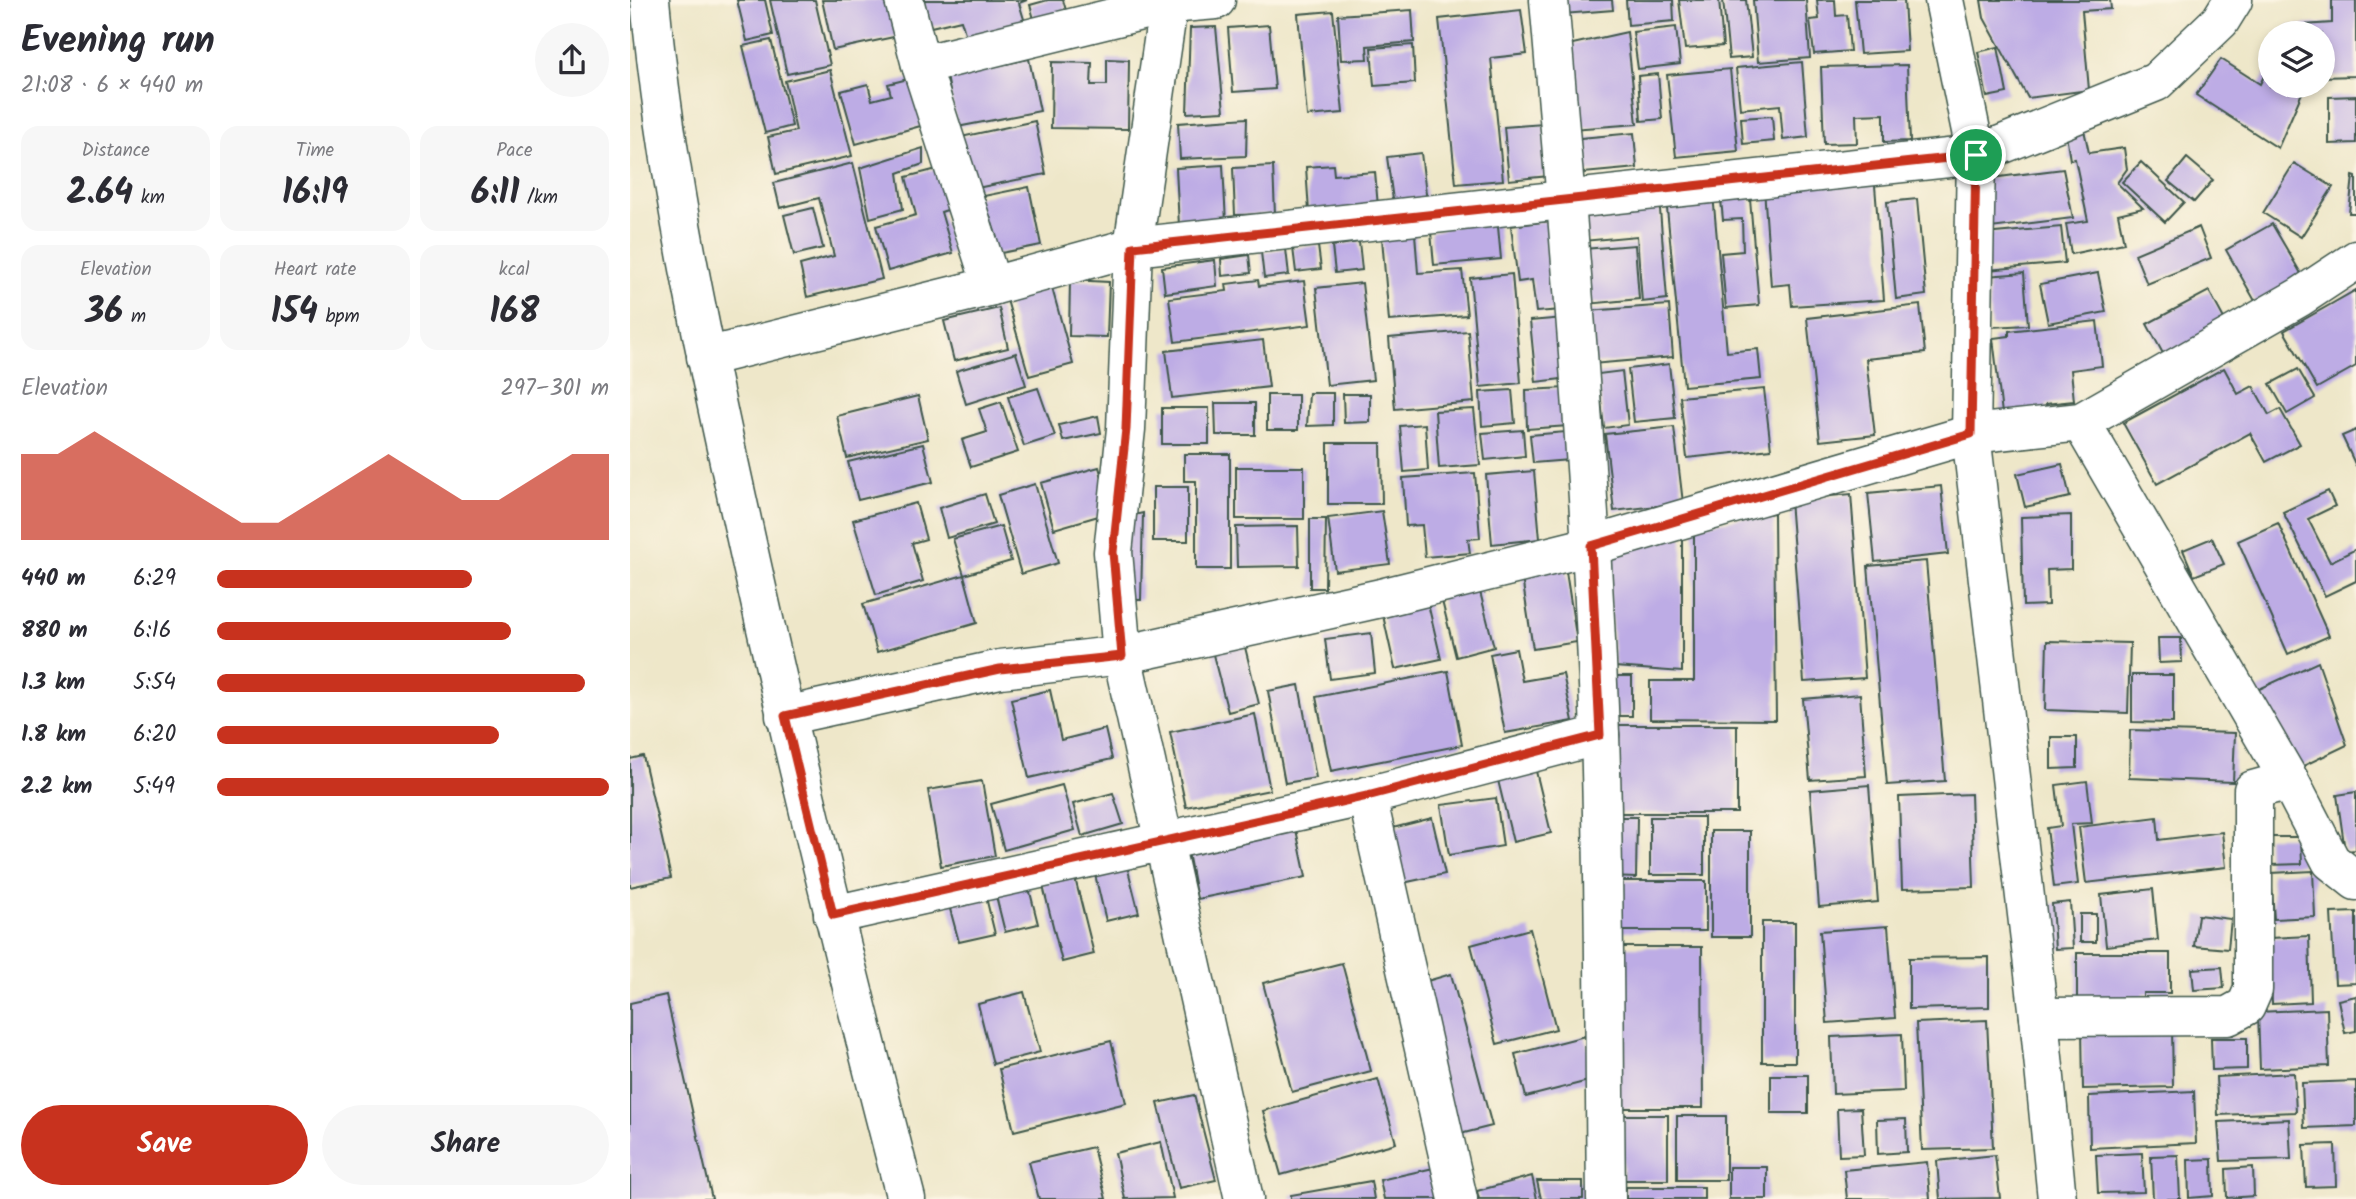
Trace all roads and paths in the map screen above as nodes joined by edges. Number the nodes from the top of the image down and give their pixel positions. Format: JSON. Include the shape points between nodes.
{"nodes":[{"id":1,"x":650,"y":0,"type":"edge"},
{"id":2,"x":904,"y":0,"type":"edge"},
{"id":3,"x":1216,"y":0,"type":"edge"},
{"id":4,"x":1549,"y":0,"type":"edge"},
{"id":5,"x":1944,"y":0,"type":"edge"},
{"id":6,"x":2233,"y":0,"type":"edge"},
{"id":7,"x":1169,"y":2,"type":"edge"},
{"id":8,"x":642,"y":51,"type":"edge"},
{"id":9,"x":921,"y":65,"type":"junction"},
{"id":10,"x":1976,"y":155,"type":"junction"},
{"id":11,"x":1566,"y":198,"type":"junction"},
{"id":12,"x":1133,"y":247,"type":"junction"},
{"id":13,"x":2356,"y":260,"type":"edge"},
{"id":14,"x":992,"y":286,"type":"junction"},
{"id":15,"x":706,"y":357,"type":"junction"},
{"id":16,"x":2081,"y":422,"type":"junction"},
{"id":17,"x":1971,"y":434,"type":"junction"},
{"id":18,"x":1591,"y":546,"type":"junction"},
{"id":19,"x":1122,"y":656,"type":"junction"},
{"id":20,"x":785,"y":716,"type":"junction"},
{"id":21,"x":1600,"y":735,"type":"junction"},
{"id":22,"x":2289,"y":780,"type":"junction"},
{"id":23,"x":1367,"y":796,"type":"junction"},
{"id":24,"x":1162,"y":840,"type":"junction"},
{"id":25,"x":2356,"y":881,"type":"edge"},
{"id":26,"x":833,"y":915,"type":"junction"},
{"id":27,"x":2039,"y":1017,"type":"junction"},
{"id":28,"x":906,"y":1199,"type":"edge"},
{"id":29,"x":1244,"y":1199,"type":"edge"},
{"id":30,"x":1458,"y":1199,"type":"edge"},
{"id":31,"x":1606,"y":1199,"type":"edge"},
{"id":32,"x":2057,"y":1199,"type":"edge"}],
"edges":[{"from":1,"to":8,"type":"street"},
{"from":2,"to":9,"type":"street"},
{"from":3,"to":7,"type":"street"},
{"from":4,"to":11,"type":"street"},
{"from":5,"to":10,"type":"street"},
{"from":6,"to":10,"type":"street","via":[[2220,21],[2156,82]]},
{"from":7,"to":9,"type":"street"},
{"from":7,"to":12,"type":"street"},
{"from":8,"to":15,"type":"street","via":[[666,140]]},
{"from":9,"to":14,"type":"street"},
{"from":10,"to":11,"type":"street"},
{"from":10,"to":17,"type":"street"},
{"from":11,"to":12,"type":"street"},
{"from":11,"to":18,"type":"street"},
{"from":12,"to":14,"type":"street"},
{"from":12,"to":19,"type":"street","via":[[1126,429],[1113,552]]},
{"from":13,"to":16,"type":"street"},
{"from":14,"to":15,"type":"street"},
{"from":15,"to":20,"type":"street"},
{"from":16,"to":17,"type":"street"},
{"from":16,"to":22,"type":"street"},
{"from":17,"to":18,"type":"street"},
{"from":17,"to":27,"type":"street"},
{"from":18,"to":19,"type":"street"},
{"from":18,"to":21,"type":"street"},
{"from":19,"to":20,"type":"street","via":[[1000,669]]},
{"from":19,"to":24,"type":"street"},
{"from":20,"to":26,"type":"street"},
{"from":21,"to":23,"type":"street"},
{"from":21,"to":31,"type":"street"},
{"from":22,"to":25,"type":"street","via":[[2331,861]]},
{"from":22,"to":27,"type":"street","via":[[2253,790],[2253,990],[2246,1006],[2228,1016]]},
{"from":23,"to":24,"type":"street"},
{"from":23,"to":30,"type":"street"},
{"from":24,"to":26,"type":"street"},
{"from":24,"to":29,"type":"street"},
{"from":26,"to":28,"type":"street"},
{"from":27,"to":32,"type":"street"}]}
